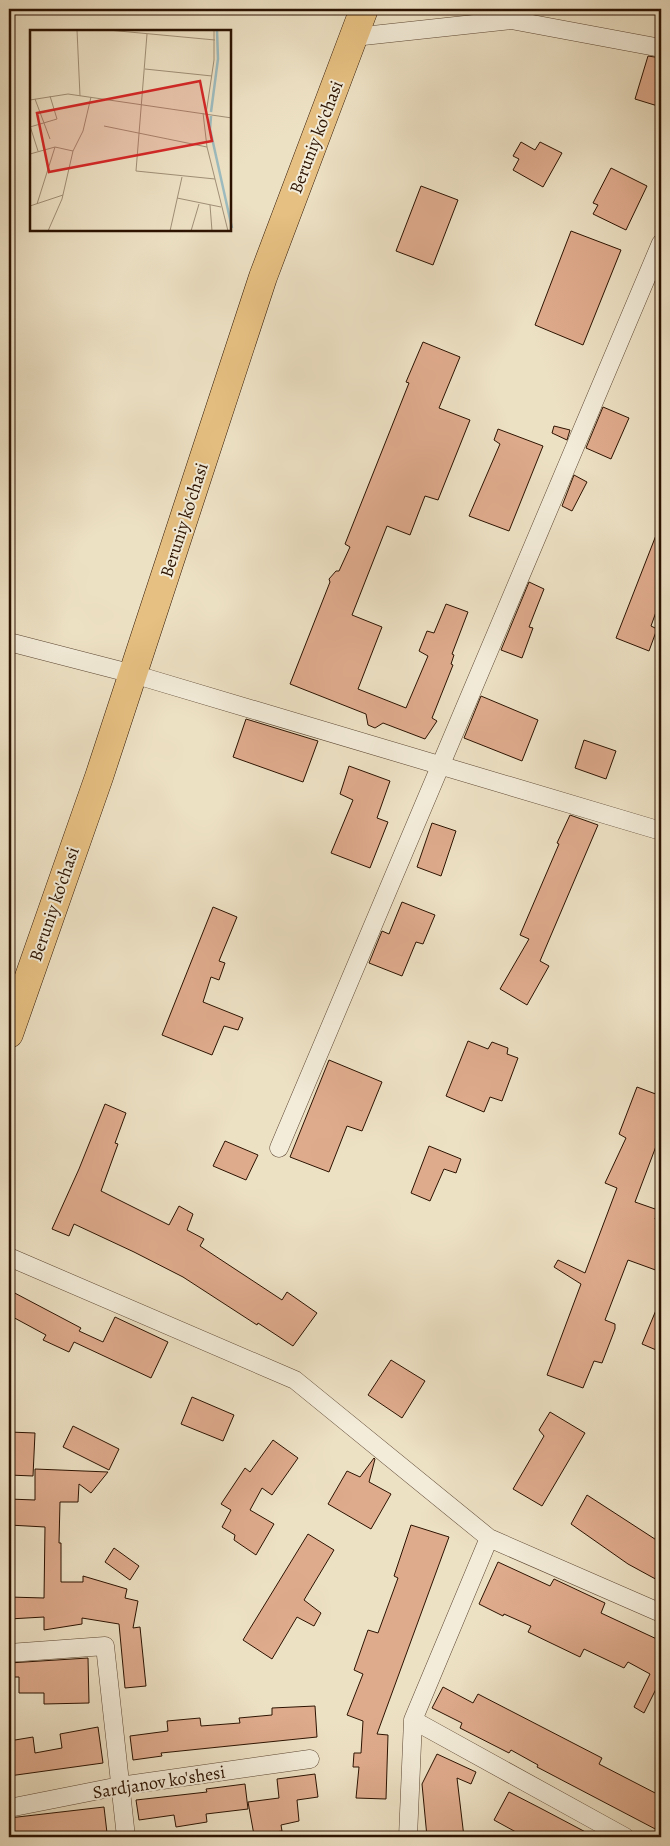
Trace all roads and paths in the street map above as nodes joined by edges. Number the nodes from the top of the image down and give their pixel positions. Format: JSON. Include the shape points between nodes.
{"nodes":[{"id":1,"x":364,"y":9,"type":"edge"},
{"id":2,"x":354,"y":37,"type":"junction"},
{"id":3,"x":661,"y":48,"type":"edge"},
{"id":4,"x":661,"y":243,"type":"edge"},
{"id":5,"x":9,"y":642,"type":"edge"},
{"id":6,"x":133,"y":674,"type":"junction"},
{"id":7,"x":441,"y":766,"type":"junction"},
{"id":8,"x":661,"y":831,"type":"edge"},
{"id":9,"x":9,"y":1034,"type":"edge"},
{"id":10,"x":279,"y":1148,"type":"dead end"},
{"id":11,"x":9,"y":1257,"type":"edge"},
{"id":12,"x":489,"y":1538,"type":"junction"},
{"id":13,"x":661,"y":1613,"type":"edge"},
{"id":14,"x":9,"y":1653,"type":"edge"},
{"id":15,"x":413,"y":1720,"type":"junction"},
{"id":16,"x":310,"y":1759,"type":"dead end"},
{"id":17,"x":120,"y":1786,"type":"junction"},
{"id":18,"x":9,"y":1808,"type":"edge"},
{"id":19,"x":126,"y":1837,"type":"edge"},
{"id":20,"x":408,"y":1837,"type":"edge"},
{"id":21,"x":625,"y":1837,"type":"edge"}],
"edges":[{"from":1,"to":2,"type":"main road","name":"Beruniy ko'chasi"},
{"from":2,"to":3,"type":"street","via":[[511,20]]},
{"from":2,"to":6,"type":"main road","name":"Beruniy ko'chasi","via":[[263,277]]},
{"from":4,"to":7,"type":"street"},
{"from":5,"to":6,"type":"street"},
{"from":6,"to":7,"type":"street"},
{"from":6,"to":9,"type":"main road","name":"Beruniy ko'chasi"},
{"from":7,"to":8,"type":"street"},
{"from":7,"to":10,"type":"street"},
{"from":11,"to":12,"type":"street","via":[[295,1380]]},
{"from":12,"to":13,"type":"street"},
{"from":12,"to":15,"type":"street"},
{"from":14,"to":17,"type":"street","via":[[104,1646]]},
{"from":15,"to":20,"type":"street"},
{"from":15,"to":21,"type":"street"},
{"from":16,"to":17,"type":"street","name":"Sardjanov ko'shesi"},
{"from":17,"to":18,"type":"street","name":"Sardjanov ko'shesi"},
{"from":17,"to":19,"type":"street"}]}
